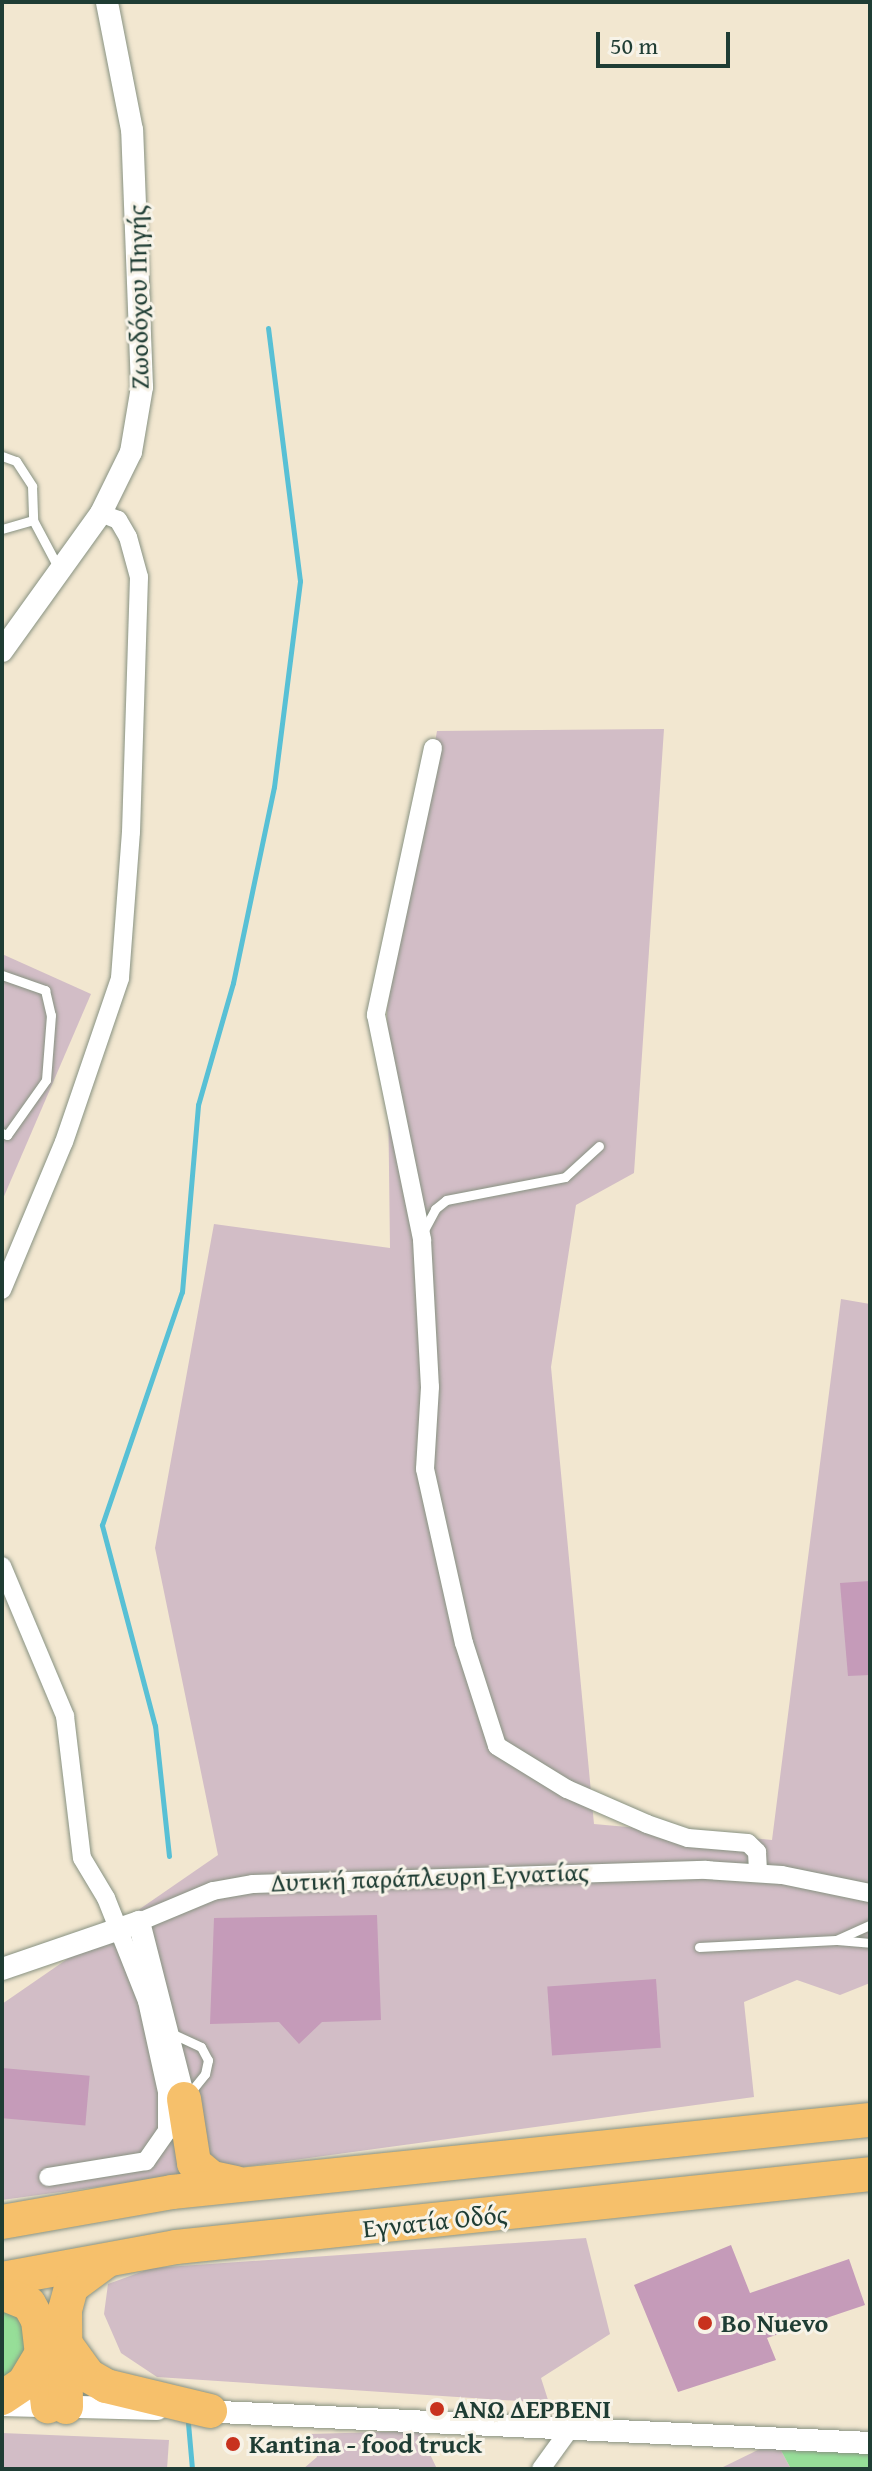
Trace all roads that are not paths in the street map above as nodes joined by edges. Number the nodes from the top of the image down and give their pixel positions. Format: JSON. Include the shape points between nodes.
{"nodes":[{"id":1,"x":107,"y":2,"type":"edge"},
{"id":2,"x":2,"y":456,"type":"edge"},
{"id":3,"x":101,"y":513,"type":"junction"},
{"id":4,"x":33,"y":520,"type":"junction"},
{"id":5,"x":2,"y":529,"type":"edge"},
{"id":6,"x":61,"y":572,"type":"junction"},
{"id":7,"x":2,"y":651,"type":"edge"},
{"id":8,"x":433,"y":748,"type":"dead end"},
{"id":9,"x":2,"y":975,"type":"edge"},
{"id":10,"x":2,"y":1133,"type":"edge"},
{"id":11,"x":599,"y":1146,"type":"dead end"},
{"id":12,"x":422,"y":1240,"type":"junction"},
{"id":13,"x":2,"y":1290,"type":"edge"},
{"id":14,"x":2,"y":1566,"type":"edge"},
{"id":15,"x":758,"y":1872,"type":"junction"},
{"id":16,"x":870,"y":1893,"type":"edge"},
{"id":17,"x":139,"y":1922,"type":"junction"},
{"id":18,"x":870,"y":1925,"type":"edge"},
{"id":19,"x":115,"y":1928,"type":"junction"},
{"id":20,"x":836,"y":1940,"type":"junction"},
{"id":21,"x":870,"y":1943,"type":"edge"},
{"id":22,"x":699,"y":1947,"type":"dead end"},
{"id":23,"x":2,"y":1969,"type":"edge"},
{"id":24,"x":184,"y":2099,"type":"joint"},
{"id":25,"x":870,"y":2120,"type":"edge"},
{"id":26,"x":870,"y":2174,"type":"edge"},
{"id":27,"x":48,"y":2177,"type":"dead end"},
{"id":28,"x":252,"y":2184,"type":"junction"},
{"id":29,"x":2,"y":2222,"type":"edge"},
{"id":30,"x":115,"y":2257,"type":"junction"},
{"id":31,"x":2,"y":2279,"type":"edge"},
{"id":32,"x":2,"y":2293,"type":"edge"},
{"id":33,"x":55,"y":2350,"type":"junction"},
{"id":34,"x":2,"y":2398,"type":"edge"},
{"id":35,"x":2,"y":2405,"type":"edge"},
{"id":36,"x":57,"y":2406,"type":"junction"},
{"id":37,"x":210,"y":2411,"type":"junction"},
{"id":38,"x":570,"y":2429,"type":"junction"},
{"id":39,"x":870,"y":2443,"type":"edge"},
{"id":40,"x":541,"y":2469,"type":"edge"}],
"edges":[{"from":1,"to":3,"type":"street","name":"Ζωοδόχου Πηγής","via":[[132,130],[142,387],[131,452]]},
{"from":2,"to":4,"type":"lane","via":[[16,461],[32,486]]},
{"from":3,"to":6,"type":"street","name":"Ζωοδόχου Πηγής"},
{"from":3,"to":13,"type":"street","via":[[118,520],[139,577],[131,832],[120,978],[64,1142]]},
{"from":4,"to":5,"type":"lane"},
{"from":4,"to":6,"type":"lane"},
{"from":6,"to":7,"type":"street","name":"Ζωοδόχου Πηγής"},
{"from":8,"to":12,"type":"street","via":[[376,1015]]},
{"from":9,"to":10,"type":"lane","via":[[45,990],[51,1015],[46,1080],[7,1135]]},
{"from":11,"to":12,"type":"lane","via":[[565,1177],[446,1200],[435,1209]]},
{"from":12,"to":15,"type":"street","via":[[430,1387],[425,1469],[436,1536],[497,1746],[567,1789],[647,1824],[688,1838],[748,1843],[757,1852]]},
{"from":14,"to":19,"type":"street","via":[[65,1716],[82,1858],[106,1898]]},
{"from":15,"to":16,"type":"street","name":"Δυτική παράπλευρη Εγνατίας"},
{"from":15,"to":17,"type":"street","name":"Δυτική παράπλευρη Εγνατίας","via":[[627,1869],[253,1884],[213,1891]]},
{"from":17,"to":19,"type":"street","name":"Δυτική παράπλευρη Εγνατίας"},
{"from":17,"to":24,"type":"street"},
{"from":18,"to":20,"type":"lane"},
{"from":19,"to":23,"type":"street","name":"Δυτική παράπλευρη Εγνατίας"},
{"from":19,"to":27,"type":"street","via":[[147,2001],[167,2092],[167,2131],[146,2161]]},
{"from":20,"to":21,"type":"lane"},
{"from":20,"to":22,"type":"lane"},
{"from":24,"to":28,"type":"highway","via":[[190,2151],[200,2172],[225,2182]]},
{"from":25,"to":28,"type":"highway"},
{"from":26,"to":30,"type":"highway","name":"Εγνατία Οδός"},
{"from":28,"to":29,"type":"highway"},
{"from":30,"to":31,"type":"highway","name":"Εγνατία Οδός"},
{"from":30,"to":33,"type":"highway","via":[[84,2273],[71,2287]]},
{"from":32,"to":33,"type":"highway","via":[[29,2304]]},
{"from":33,"to":34,"type":"highway"},
{"from":33,"to":36,"type":"highway"},
{"from":33,"to":37,"type":"highway","via":[[106,2386]]},
{"from":35,"to":36,"type":"street"},
{"from":36,"to":37,"type":"street"},
{"from":37,"to":38,"type":"street"},
{"from":38,"to":39,"type":"street"},
{"from":38,"to":40,"type":"street"}]}
